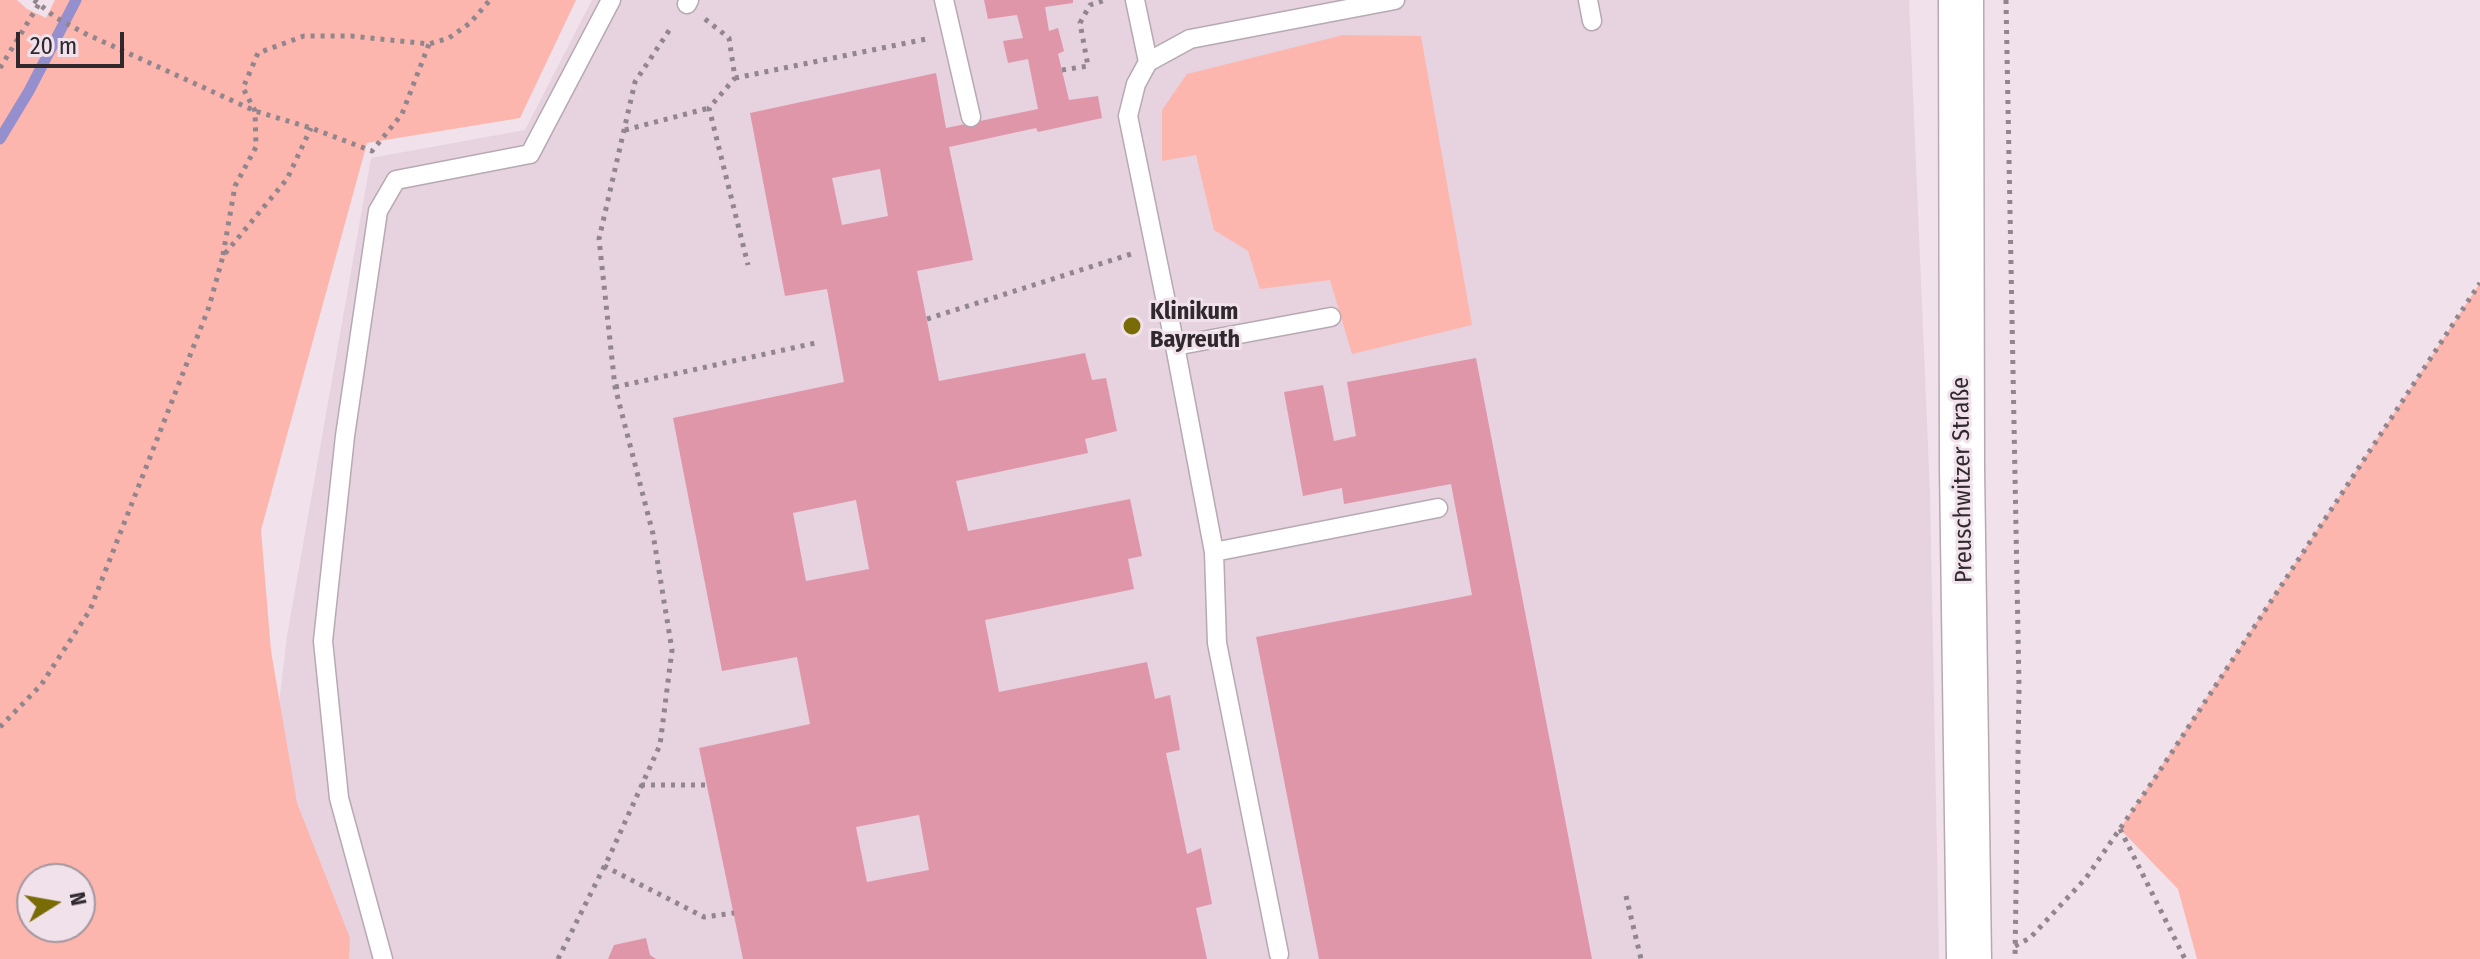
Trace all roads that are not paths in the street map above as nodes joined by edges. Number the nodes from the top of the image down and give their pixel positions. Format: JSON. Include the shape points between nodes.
{"nodes":[{"id":1,"x":611,"y":0,"type":"edge"},
{"id":2,"x":944,"y":0,"type":"edge"},
{"id":3,"x":1135,"y":0,"type":"edge"},
{"id":4,"x":1395,"y":0,"type":"edge"},
{"id":5,"x":1588,"y":0,"type":"edge"},
{"id":6,"x":1961,"y":0,"type":"edge"},
{"id":7,"x":1592,"y":21,"type":"dead end"},
{"id":8,"x":1148,"y":62,"type":"junction"},
{"id":9,"x":971,"y":117,"type":"dead end"},
{"id":10,"x":1331,"y":317,"type":"dead end"},
{"id":11,"x":1175,"y":346,"type":"junction"},
{"id":12,"x":1438,"y":508,"type":"dead end"},
{"id":13,"x":1214,"y":552,"type":"junction"},
{"id":14,"x":1279,"y":954,"type":"dead end"},
{"id":15,"x":383,"y":959,"type":"edge"},
{"id":16,"x":1969,"y":959,"type":"edge"}],
"edges":[{"from":1,"to":15,"type":"lane","via":[[530,154],[396,180],[378,211],[345,436],[323,641],[339,798]]},
{"from":2,"to":9,"type":"lane"},
{"from":3,"to":8,"type":"lane"},
{"from":4,"to":8,"type":"lane","via":[[1190,39]]},
{"from":5,"to":7,"type":"lane"},
{"from":6,"to":16,"type":"street","name":"Preuschwitzer Straße"},
{"from":8,"to":11,"type":"lane","via":[[1128,116]]},
{"from":10,"to":11,"type":"lane"},
{"from":11,"to":13,"type":"lane"},
{"from":12,"to":13,"type":"lane"},
{"from":13,"to":14,"type":"lane","via":[[1217,643]]}]}
